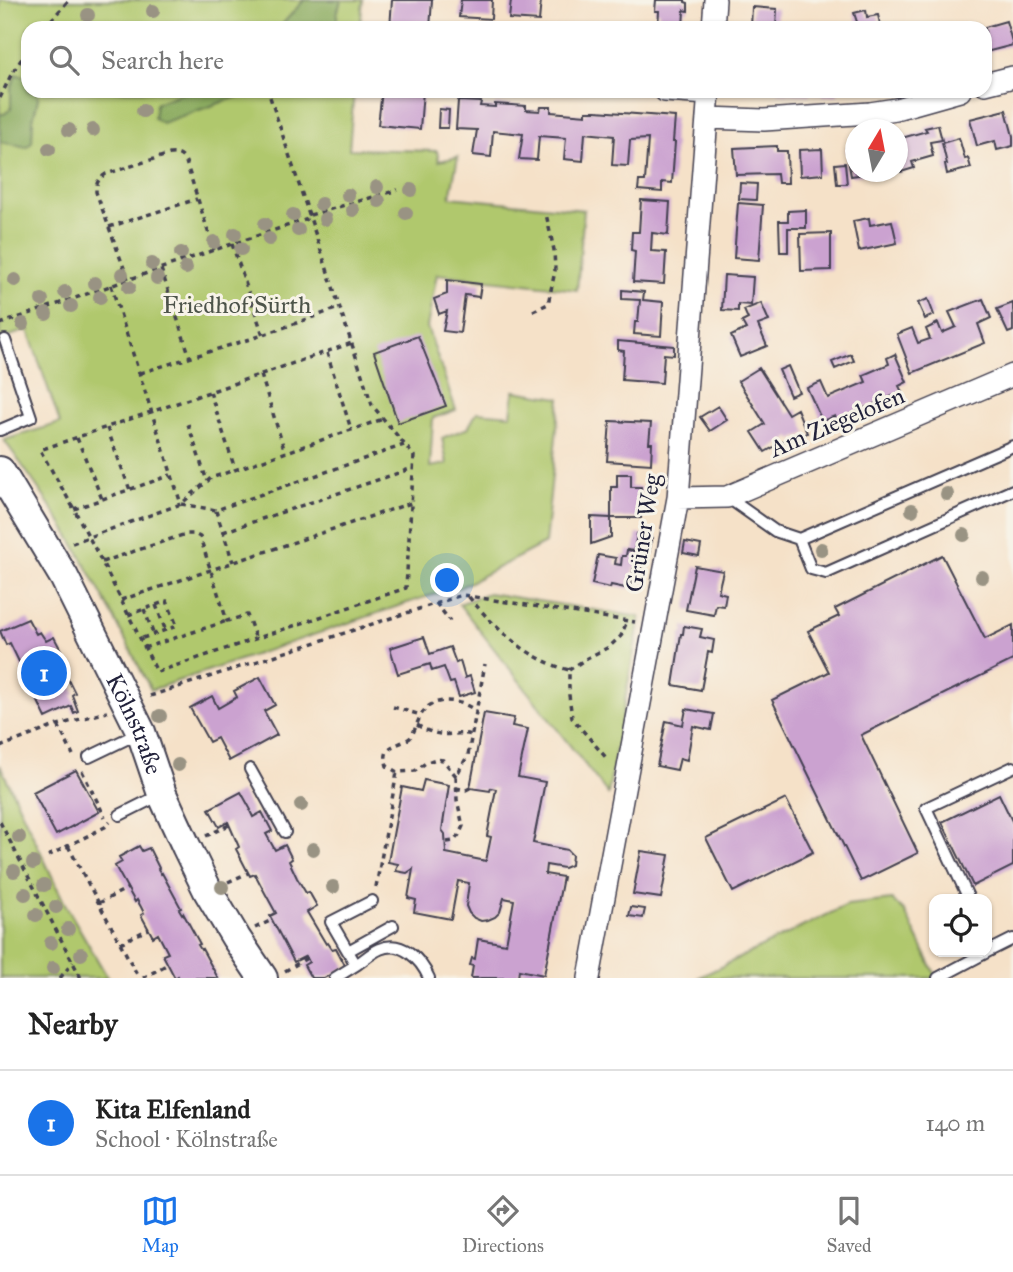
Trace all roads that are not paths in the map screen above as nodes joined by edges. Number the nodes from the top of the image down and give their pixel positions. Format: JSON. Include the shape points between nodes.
{"nodes":[{"id":1,"x":715,"y":0,"type":"edge"},
{"id":2,"x":714,"y":21,"type":"edge"},
{"id":3,"x":1013,"y":77,"type":"edge"},
{"id":4,"x":992,"y":82,"type":"edge"},
{"id":5,"x":708,"y":98,"type":"edge"},
{"id":6,"x":935,"y":98,"type":"edge"},
{"id":7,"x":707,"y":118,"type":"junction"},
{"id":8,"x":5,"y":340,"type":"dead end"},
{"id":9,"x":1013,"y":375,"type":"edge"},
{"id":10,"x":0,"y":430,"type":"edge"},
{"id":11,"x":1013,"y":446,"type":"edge"},
{"id":12,"x":0,"y":471,"type":"edge"},
{"id":13,"x":1013,"y":490,"type":"edge"},
{"id":14,"x":727,"y":497,"type":"junction"},
{"id":15,"x":678,"y":498,"type":"junction"},
{"id":16,"x":799,"y":538,"type":"junction"},
{"id":17,"x":141,"y":732,"type":"junction"},
{"id":18,"x":89,"y":757,"type":"dead end"},
{"id":19,"x":1013,"y":767,"type":"edge"},
{"id":20,"x":250,"y":769,"type":"dead end"},
{"id":21,"x":162,"y":794,"type":"junction"},
{"id":22,"x":120,"y":815,"type":"road end"},
{"id":23,"x":285,"y":832,"type":"dead end"},
{"id":24,"x":967,"y":894,"type":"edge"},
{"id":25,"x":372,"y":901,"type":"road end"},
{"id":26,"x":393,"y":926,"type":"dead end"},
{"id":27,"x":1013,"y":939,"type":"edge"},
{"id":28,"x":992,"y":950,"type":"edge"},
{"id":29,"x":348,"y":951,"type":"junction"},
{"id":30,"x":982,"y":957,"type":"edge"},
{"id":31,"x":356,"y":965,"type":"junction"},
{"id":32,"x":962,"y":973,"type":"edge"},
{"id":33,"x":274,"y":975,"type":"edge"},
{"id":34,"x":335,"y":978,"type":"edge"},
{"id":35,"x":429,"y":978,"type":"edge"},
{"id":36,"x":589,"y":978,"type":"edge"},
{"id":37,"x":938,"y":978,"type":"edge"}],
"edges":[{"from":1,"to":2,"type":"street"},
{"from":3,"to":4,"type":"street"},
{"from":5,"to":7,"type":"street","name":"Grüner Weg"},
{"from":6,"to":7,"type":"street","via":[[870,113],[764,120]]},
{"from":7,"to":15,"type":"street","name":"Grüner Weg"},
{"from":8,"to":10,"type":"lane","via":[[31,417]]},
{"from":9,"to":14,"type":"street","name":"Am Ziegelofen"},
{"from":11,"to":16,"type":"lane"},
{"from":12,"to":17,"type":"street","name":"Kölnstraße","via":[[64,577]]},
{"from":13,"to":16,"type":"lane","via":[[826,573],[811,569]]},
{"from":14,"to":15,"type":"street","name":"Am Ziegelofen"},
{"from":14,"to":16,"type":"lane","via":[[775,531]]},
{"from":15,"to":36,"type":"street","name":"Grüner Weg"},
{"from":17,"to":18,"type":"lane"},
{"from":17,"to":21,"type":"street","name":"Kölnstraße"},
{"from":19,"to":24,"type":"lane","via":[[926,808]]},
{"from":20,"to":23,"type":"lane"},
{"from":21,"to":22,"type":"lane"},
{"from":21,"to":33,"type":"street","name":"Kölnstraße","via":[[236,938]]},
{"from":25,"to":29,"type":"lane","via":[[331,922]]},
{"from":26,"to":29,"type":"lane"},
{"from":27,"to":28,"type":"lane"},
{"from":29,"to":31,"type":"lane"},
{"from":30,"to":32,"type":"lane"},
{"from":31,"to":34,"type":"lane"},
{"from":31,"to":35,"type":"lane","via":[[394,945],[408,951]]},
{"from":32,"to":37,"type":"lane"}]}
